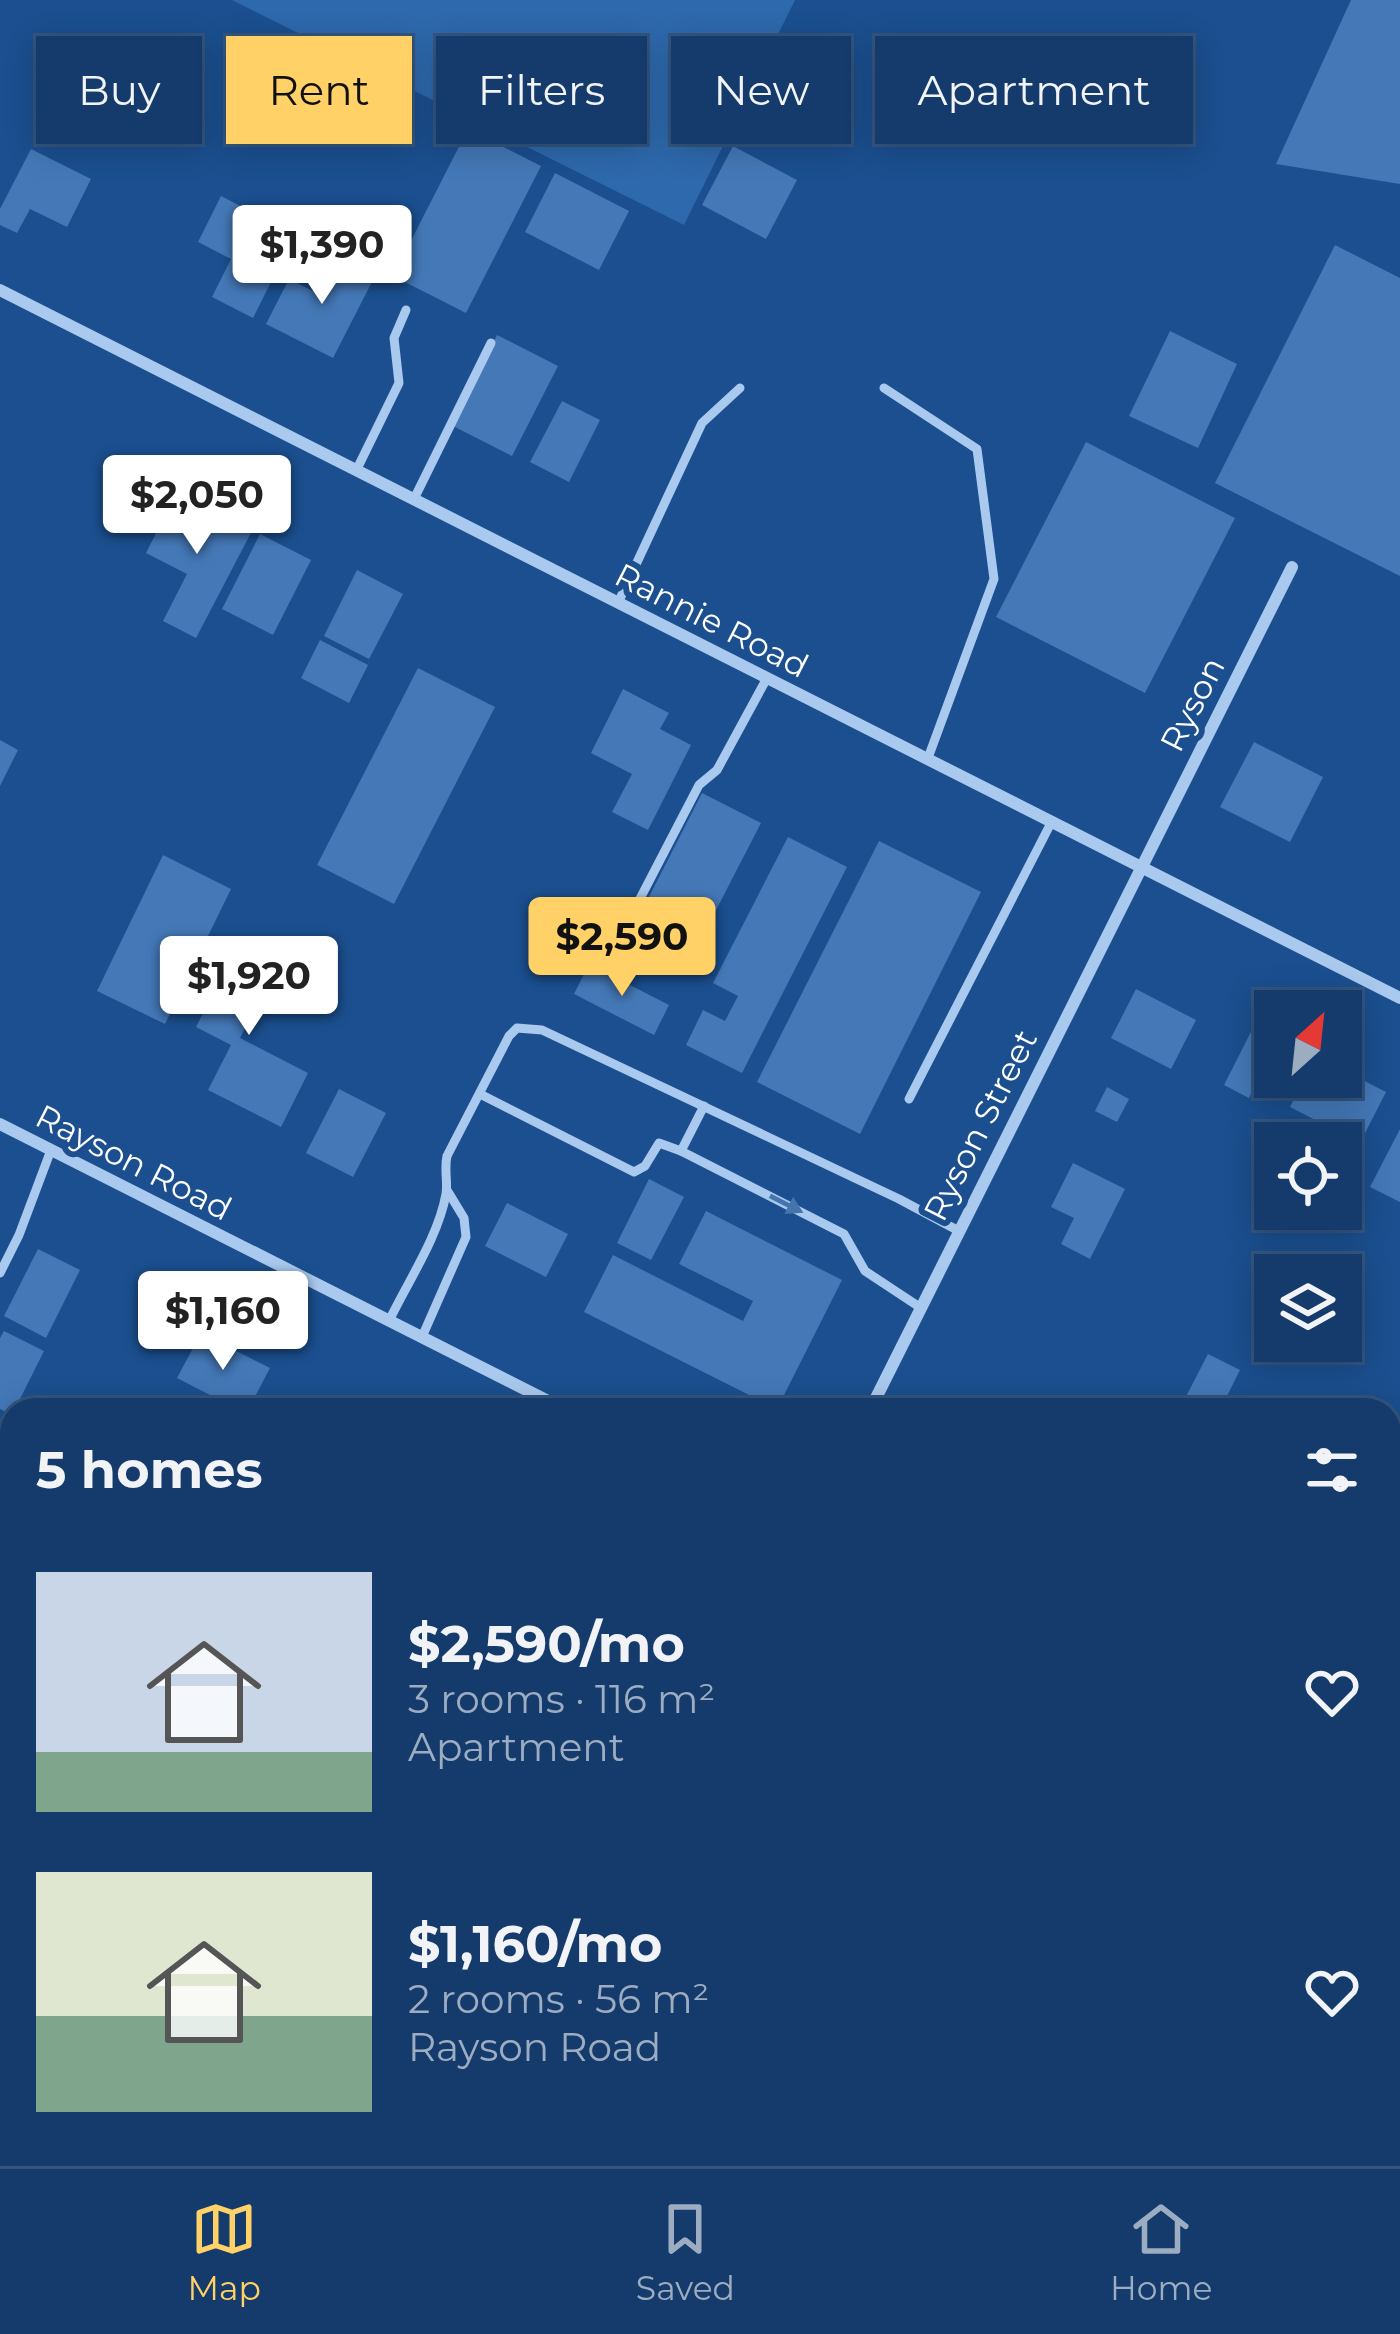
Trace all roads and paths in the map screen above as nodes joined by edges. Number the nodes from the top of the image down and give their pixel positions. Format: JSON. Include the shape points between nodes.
{"nodes":[{"id":1,"x":0,"y":290,"type":"edge"},
{"id":2,"x":406,"y":310,"type":"dead end"},
{"id":3,"x":491,"y":344,"type":"dead end"},
{"id":4,"x":740,"y":388,"type":"dead end"},
{"id":5,"x":884,"y":388,"type":"dead end"},
{"id":6,"x":356,"y":471,"type":"junction"},
{"id":7,"x":414,"y":500,"type":"junction"},
{"id":8,"x":1292,"y":567,"type":"dead end"},
{"id":9,"x":618,"y":603,"type":"junction"},
{"id":10,"x":767,"y":677,"type":"junction"},
{"id":11,"x":928,"y":758,"type":"junction"},
{"id":12,"x":1052,"y":821,"type":"junction"},
{"id":13,"x":1141,"y":865,"type":"junction"},
{"id":14,"x":635,"y":968,"type":"dead end"},
{"id":15,"x":1400,"y":998,"type":"edge"},
{"id":16,"x":480,"y":1094,"type":"junction"},
{"id":17,"x":909,"y":1099,"type":"dead end"},
{"id":18,"x":704,"y":1106,"type":"junction"},
{"id":19,"x":0,"y":1124,"type":"edge"},
{"id":20,"x":51,"y":1150,"type":"junction"},
{"id":21,"x":681,"y":1151,"type":"junction"},
{"id":22,"x":447,"y":1190,"type":"junction"},
{"id":23,"x":957,"y":1230,"type":"junction"},
{"id":24,"x":0,"y":1273,"type":"edge"},
{"id":25,"x":920,"y":1308,"type":"junction"},
{"id":26,"x":389,"y":1321,"type":"junction"},
{"id":27,"x":422,"y":1337,"type":"junction"},
{"id":28,"x":542,"y":1398,"type":"edge"},
{"id":29,"x":875,"y":1398,"type":"edge"}],
"edges":[{"from":1,"to":6,"type":"street","name":"Rannie Road"},
{"from":2,"to":6,"type":"lane","via":[[394,338],[399,383]]},
{"from":3,"to":7,"type":"lane"},
{"from":4,"to":9,"type":"lane","via":[[702,423]]},
{"from":5,"to":11,"type":"lane","via":[[977,449],[994,579]]},
{"from":6,"to":7,"type":"street","name":"Rannie Road"},
{"from":7,"to":9,"type":"street","name":"Rannie Road"},
{"from":8,"to":13,"type":"street","name":"Ryson"},
{"from":9,"to":10,"type":"street","name":"Rannie Road"},
{"from":10,"to":11,"type":"street","name":"Rannie Road"},
{"from":10,"to":14,"type":"lane","via":[[717,770],[699,785],[617,943]]},
{"from":11,"to":12,"type":"street","name":"Rannie Road"},
{"from":12,"to":13,"type":"street","name":"Rannie Road"},
{"from":12,"to":17,"type":"lane"},
{"from":13,"to":15,"type":"street","name":"Rannie Road"},
{"from":13,"to":23,"type":"street","name":"Ryson Street"},
{"from":16,"to":18,"type":"lane","via":[[509,1036],[528,1028]]},
{"from":16,"to":21,"type":"lane","via":[[634,1172],[659,1143]]},
{"from":16,"to":22,"type":"lane","via":[[447,1156]]},
{"from":18,"to":21,"type":"lane"},
{"from":18,"to":23,"type":"lane"},
{"from":19,"to":20,"type":"street","name":"Rayson Road"},
{"from":20,"to":24,"type":"lane"},
{"from":20,"to":26,"type":"street","name":"Rayson Road"},
{"from":21,"to":25,"type":"lane","one_way":true,"via":[[844,1234],[865,1271]]},
{"from":22,"to":26,"type":"lane"},
{"from":22,"to":27,"type":"lane","via":[[466,1238]]},
{"from":23,"to":25,"type":"street","name":"Ryson Street"},
{"from":25,"to":29,"type":"street","name":"Ryson Street"},
{"from":26,"to":27,"type":"street","name":"Rayson Road"},
{"from":27,"to":28,"type":"street","name":"Rayson Road"}]}
